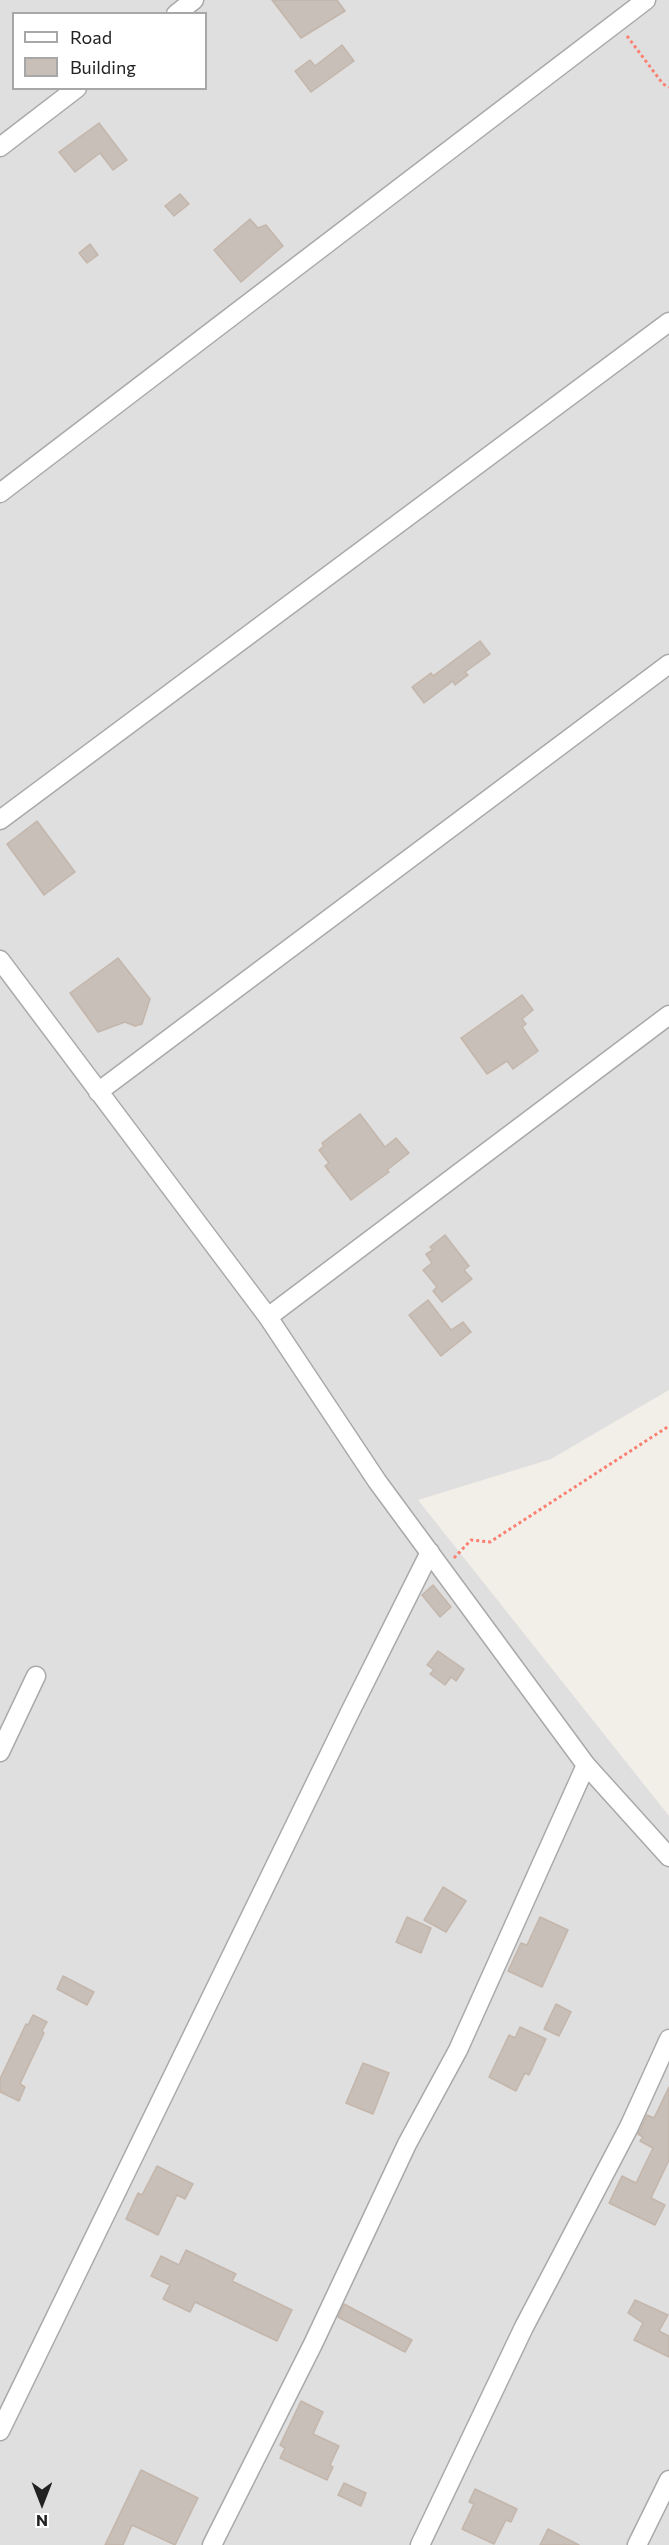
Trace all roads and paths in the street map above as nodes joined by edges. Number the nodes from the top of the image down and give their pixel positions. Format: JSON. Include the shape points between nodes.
{"nodes":[{"id":1,"x":194,"y":0,"type":"edge"},
{"id":2,"x":646,"y":0,"type":"edge"},
{"id":3,"x":179,"y":12,"type":"edge"},
{"id":4,"x":616,"y":23,"type":"junction"},
{"id":5,"x":669,"y":87,"type":"edge"},
{"id":6,"x":74,"y":90,"type":"edge"},
{"id":7,"x":0,"y":147,"type":"edge"},
{"id":8,"x":669,"y":322,"type":"edge"},
{"id":9,"x":0,"y":493,"type":"edge"},
{"id":10,"x":669,"y":664,"type":"edge"},
{"id":11,"x":0,"y":820,"type":"edge"},
{"id":12,"x":0,"y":960,"type":"edge"},
{"id":13,"x":669,"y":1015,"type":"edge"},
{"id":14,"x":98,"y":1092,"type":"junction"},
{"id":15,"x":268,"y":1317,"type":"junction"},
{"id":16,"x":669,"y":1426,"type":"edge"},
{"id":17,"x":430,"y":1552,"type":"junction"},
{"id":18,"x":442,"y":1570,"type":"junction"},
{"id":19,"x":36,"y":1676,"type":"dead end"},
{"id":20,"x":0,"y":1752,"type":"edge"},
{"id":21,"x":586,"y":1766,"type":"junction"},
{"id":22,"x":669,"y":1857,"type":"edge"},
{"id":23,"x":669,"y":2039,"type":"edge"},
{"id":24,"x":0,"y":2431,"type":"edge"},
{"id":25,"x":669,"y":2480,"type":"edge"},
{"id":26,"x":212,"y":2545,"type":"edge"},
{"id":27,"x":420,"y":2545,"type":"edge"},
{"id":28,"x":637,"y":2545,"type":"edge"}],
"edges":[{"from":1,"to":3,"type":"street"},
{"from":2,"to":4,"type":"street"},
{"from":4,"to":5,"type":"path"},
{"from":4,"to":9,"type":"street"},
{"from":6,"to":7,"type":"street"},
{"from":8,"to":11,"type":"street"},
{"from":10,"to":14,"type":"street"},
{"from":12,"to":14,"type":"street"},
{"from":13,"to":15,"type":"street"},
{"from":14,"to":15,"type":"street"},
{"from":15,"to":17,"type":"street"},
{"from":16,"to":18,"type":"path","via":[[490,1542],[471,1540]]},
{"from":17,"to":18,"type":"street"},
{"from":17,"to":24,"type":"street"},
{"from":18,"to":21,"type":"street"},
{"from":19,"to":20,"type":"street"},
{"from":21,"to":22,"type":"street"},
{"from":21,"to":26,"type":"street","via":[[458,2050],[406,2144],[313,2344]]},
{"from":23,"to":27,"type":"street"},
{"from":25,"to":28,"type":"street"}]}
